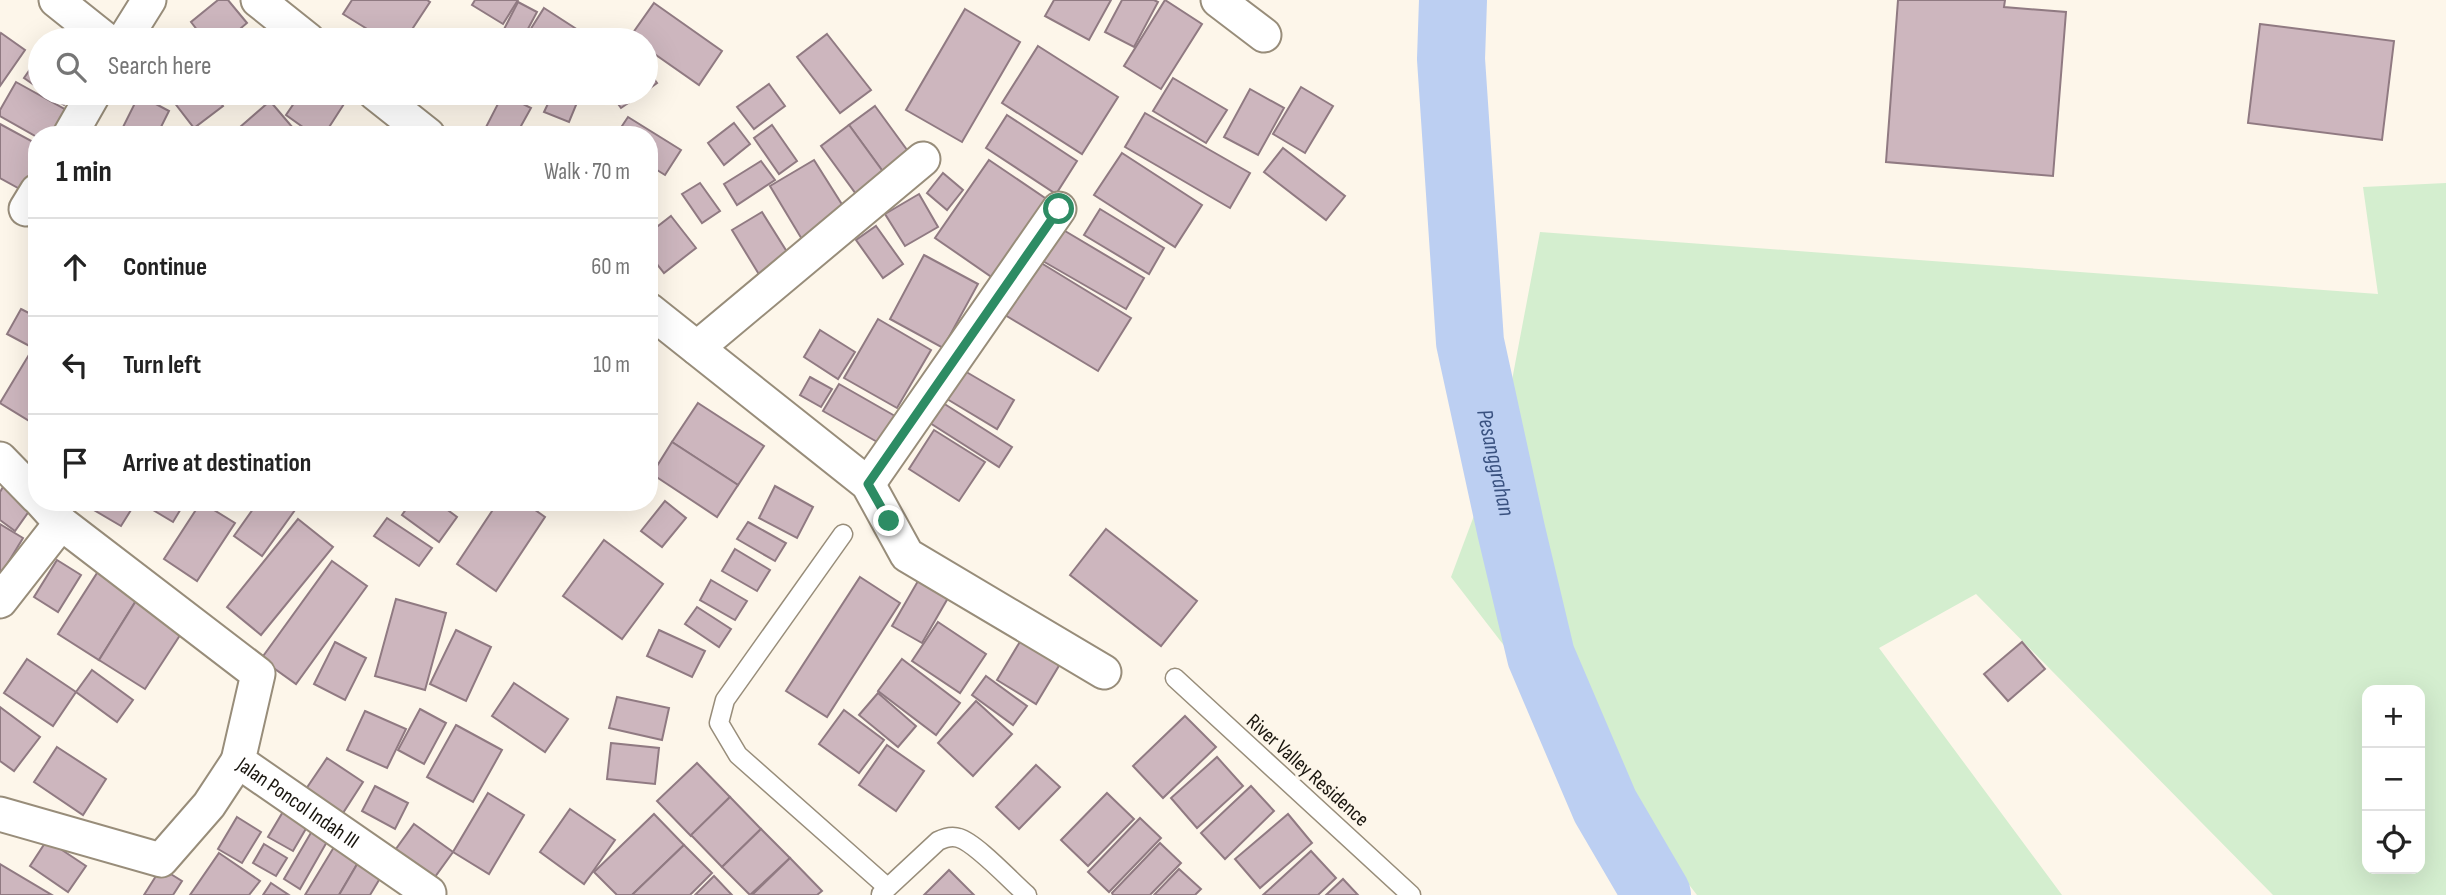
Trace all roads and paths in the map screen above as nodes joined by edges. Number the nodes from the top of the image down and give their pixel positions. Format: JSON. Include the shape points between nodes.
{"nodes":[{"id":1,"x":57,"y":0,"type":"edge"},
{"id":2,"x":149,"y":0,"type":"edge"},
{"id":3,"x":258,"y":0,"type":"edge"},
{"id":4,"x":1218,"y":0,"type":"edge"},
{"id":5,"x":91,"y":28,"type":"edge"},
{"id":6,"x":132,"y":28,"type":"edge"},
{"id":7,"x":294,"y":28,"type":"edge"},
{"id":8,"x":1264,"y":35,"type":"dead end"},
{"id":9,"x":87,"y":105,"type":"edge"},
{"id":10,"x":390,"y":105,"type":"edge"},
{"id":11,"x":75,"y":126,"type":"edge"},
{"id":12,"x":417,"y":126,"type":"edge"},
{"id":13,"x":923,"y":159,"type":"dead end"},
{"id":14,"x":1059,"y":209,"type":"dead end"},
{"id":15,"x":658,"y":317,"type":"edge"},
{"id":16,"x":697,"y":348,"type":"junction"},
{"id":17,"x":0,"y":459,"type":"edge"},
{"id":18,"x":868,"y":484,"type":"junction"},
{"id":19,"x":28,"y":488,"type":"edge"},
{"id":20,"x":51,"y":512,"type":"edge"},
{"id":21,"x":843,"y":534,"type":"dead end"},
{"id":22,"x":0,"y":601,"type":"edge"},
{"id":23,"x":1104,"y":672,"type":"dead end"},
{"id":24,"x":1175,"y":678,"type":"dead end"},
{"id":25,"x":238,"y":761,"type":"junction"},
{"id":26,"x":0,"y":814,"type":"edge"},
{"id":27,"x":883,"y":891,"type":"edge"},
{"id":28,"x":429,"y":893,"type":"edge"},
{"id":29,"x":1027,"y":895,"type":"edge"},
{"id":30,"x":1411,"y":895,"type":"edge"}],
"edges":[{"from":1,"to":5,"type":"street"},
{"from":2,"to":6,"type":"street"},
{"from":3,"to":7,"type":"street"},
{"from":4,"to":8,"type":"street"},
{"from":9,"to":11,"type":"street"},
{"from":10,"to":12,"type":"street"},
{"from":13,"to":16,"type":"street"},
{"from":14,"to":18,"type":"street"},
{"from":15,"to":16,"type":"street"},
{"from":16,"to":18,"type":"street"},
{"from":17,"to":19,"type":"street"},
{"from":18,"to":23,"type":"street","via":[[907,555]]},
{"from":20,"to":22,"type":"street","name":"Jalan Poncol Indah III"},
{"from":20,"to":25,"type":"street","name":"Jalan Poncol Indah III","via":[[258,674]]},
{"from":21,"to":27,"type":"lane","via":[[725,700],[719,723],[738,755]]},
{"from":24,"to":30,"type":"lane","name":"River Valley Residence"},
{"from":25,"to":26,"type":"street","via":[[209,805],[161,860]]},
{"from":25,"to":28,"type":"street","name":"Jalan Poncol Indah III"},
{"from":27,"to":29,"type":"lane","via":[[946,837],[971,845]]}]}
